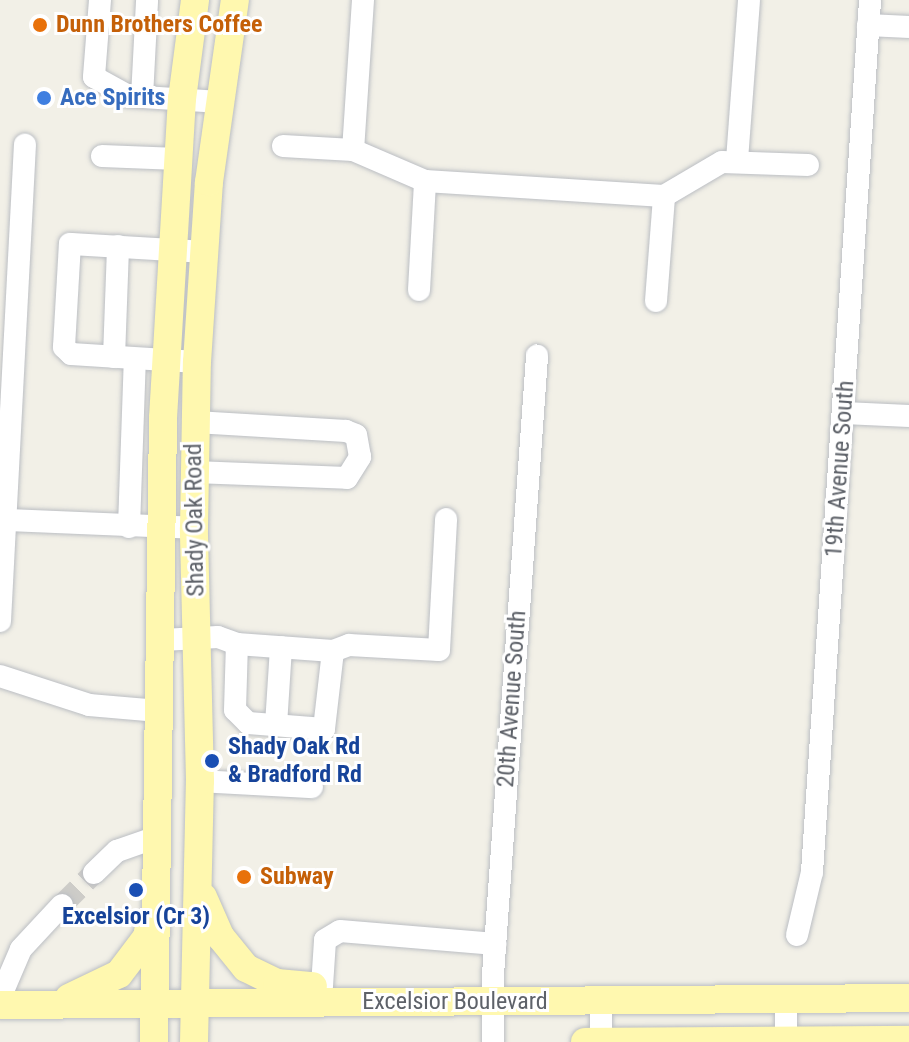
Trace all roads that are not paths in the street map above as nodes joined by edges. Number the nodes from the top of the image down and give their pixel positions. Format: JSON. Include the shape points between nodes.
{"nodes":[{"id":1,"x":100,"y":0,"type":"edge"},
{"id":2,"x":147,"y":0,"type":"edge"},
{"id":3,"x":195,"y":0,"type":"edge"},
{"id":4,"x":235,"y":0,"type":"edge"},
{"id":5,"x":363,"y":0,"type":"edge"},
{"id":6,"x":749,"y":0,"type":"edge"},
{"id":7,"x":870,"y":0,"type":"edge"},
{"id":8,"x":868,"y":25,"type":"junction"},
{"id":9,"x":909,"y":27,"type":"edge"},
{"id":10,"x":142,"y":97,"type":"junction"},
{"id":11,"x":182,"y":99,"type":"junction"},
{"id":12,"x":220,"y":102,"type":"junction"},
{"id":13,"x":25,"y":145,"type":"dead end"},
{"id":14,"x":283,"y":146,"type":"dead end"},
{"id":15,"x":353,"y":150,"type":"junction"},
{"id":16,"x":102,"y":156,"type":"dead end"},
{"id":17,"x":178,"y":159,"type":"junction"},
{"id":18,"x":737,"y":160,"type":"junction"},
{"id":19,"x":808,"y":165,"type":"dead end"},
{"id":20,"x":425,"y":181,"type":"junction"},
{"id":21,"x":664,"y":196,"type":"junction"},
{"id":22,"x":118,"y":246,"type":"junction"},
{"id":23,"x":172,"y":248,"type":"junction"},
{"id":24,"x":203,"y":252,"type":"junction"},
{"id":25,"x":419,"y":290,"type":"dead end"},
{"id":26,"x":656,"y":301,"type":"dead end"},
{"id":27,"x":537,"y":356,"type":"dead end"},
{"id":28,"x":124,"y":358,"type":"junction"},
{"id":29,"x":166,"y":361,"type":"junction"},
{"id":30,"x":197,"y":362,"type":"junction"},
{"id":31,"x":844,"y":413,"type":"junction"},
{"id":32,"x":909,"y":416,"type":"edge"},
{"id":33,"x":195,"y":422,"type":"junction"},
{"id":34,"x":194,"y":472,"type":"junction"},
{"id":35,"x":446,"y":519,"type":"dead end"},
{"id":36,"x":7,"y":520,"type":"junction"},
{"id":37,"x":129,"y":527,"type":"junction"},
{"id":38,"x":164,"y":528,"type":"junction"},
{"id":39,"x":194,"y":528,"type":"junction"},
{"id":40,"x":0,"y":621,"type":"edge"},
{"id":41,"x":197,"y":637,"type":"junction"},
{"id":42,"x":162,"y":640,"type":"junction"},
{"id":43,"x":237,"y":644,"type":"junction"},
{"id":44,"x":281,"y":647,"type":"junction"},
{"id":45,"x":333,"y":651,"type":"junction"},
{"id":46,"x":0,"y":676,"type":"edge"},
{"id":47,"x":159,"y":711,"type":"junction"},
{"id":48,"x":276,"y":725,"type":"junction"},
{"id":49,"x":200,"y":781,"type":"junction"},
{"id":50,"x":312,"y":787,"type":"dead end"},
{"id":51,"x":157,"y":837,"type":"junction"},
{"id":52,"x":94,"y":873,"type":"tunnel mouth"},
{"id":53,"x":199,"y":884,"type":"junction"},
{"id":54,"x":156,"y":893,"type":"junction"},
{"id":55,"x":62,"y":905,"type":"tunnel mouth"},
{"id":56,"x":797,"y":935,"type":"dead end"},
{"id":57,"x":495,"y":944,"type":"junction"},
{"id":58,"x":321,"y":994,"type":"junction"},
{"id":59,"x":0,"y":998,"type":"edge"},
{"id":60,"x":909,"y":998,"type":"edge"},
{"id":61,"x":786,"y":1000,"type":"junction"},
{"id":62,"x":601,"y":1001,"type":"junction"},
{"id":63,"x":493,"y":1002,"type":"junction"},
{"id":64,"x":155,"y":1003,"type":"junction"},
{"id":65,"x":195,"y":1003,"type":"junction"},
{"id":66,"x":0,"y":1005,"type":"edge"},
{"id":67,"x":39,"y":1005,"type":"junction"},
{"id":68,"x":909,"y":1040,"type":"edge"},
{"id":69,"x":786,"y":1041,"type":"edge"},
{"id":70,"x":154,"y":1042,"type":"edge"},
{"id":71,"x":194,"y":1042,"type":"edge"},
{"id":72,"x":493,"y":1042,"type":"edge"},
{"id":73,"x":585,"y":1042,"type":"edge"},
{"id":74,"x":601,"y":1042,"type":"edge"}],
"edges":[{"from":1,"to":10,"type":"street","via":[[94,77],[128,96]]},
{"from":2,"to":10,"type":"street"},
{"from":3,"to":11,"type":"main road","name":"Shady Oak Road"},
{"from":4,"to":12,"type":"main road","name":"Shady Oak Road"},
{"from":5,"to":15,"type":"street"},
{"from":6,"to":18,"type":"street"},
{"from":7,"to":8,"type":"street","name":"19th Avenue South"},
{"from":8,"to":9,"type":"street"},
{"from":8,"to":31,"type":"street","name":"19th Avenue South"},
{"from":10,"to":11,"type":"street"},
{"from":11,"to":12,"type":"street"},
{"from":11,"to":17,"type":"main road","name":"Shady Oak Road"},
{"from":12,"to":24,"type":"main road","name":"Shady Oak Road"},
{"from":13,"to":36,"type":"street"},
{"from":14,"to":15,"type":"street"},
{"from":15,"to":20,"type":"street"},
{"from":16,"to":17,"type":"street"},
{"from":17,"to":23,"type":"main road","name":"Shady Oak Road"},
{"from":18,"to":19,"type":"street"},
{"from":18,"to":21,"type":"street","via":[[722,162]]},
{"from":20,"to":21,"type":"street"},
{"from":20,"to":25,"type":"street"},
{"from":21,"to":26,"type":"street"},
{"from":22,"to":23,"type":"street"},
{"from":22,"to":28,"type":"street"},
{"from":22,"to":28,"type":"street","via":[[70,244],[64,347],[71,354]]},
{"from":23,"to":24,"type":"street"},
{"from":23,"to":29,"type":"main road","name":"Shady Oak Road"},
{"from":24,"to":30,"type":"main road","name":"Shady Oak Road"},
{"from":27,"to":57,"type":"street","name":"20th Avenue South"},
{"from":28,"to":29,"type":"street"},
{"from":28,"to":37,"type":"street"},
{"from":29,"to":30,"type":"street"},
{"from":29,"to":38,"type":"main road","name":"Shady Oak Road"},
{"from":30,"to":33,"type":"main road","name":"Shady Oak Road"},
{"from":31,"to":32,"type":"street"},
{"from":31,"to":56,"type":"street","name":"19th Avenue South","via":[[812,872]]},
{"from":33,"to":34,"type":"main road","name":"Shady Oak Road"},
{"from":33,"to":34,"type":"street","via":[[346,431],[356,435],[360,457],[347,478]]},
{"from":34,"to":39,"type":"main road","name":"Shady Oak Road"},
{"from":35,"to":45,"type":"street","via":[[439,650],[349,645]]},
{"from":36,"to":37,"type":"street"},
{"from":36,"to":40,"type":"street"},
{"from":37,"to":38,"type":"street"},
{"from":38,"to":39,"type":"street"},
{"from":38,"to":42,"type":"main road","name":"Shady Oak Road"},
{"from":39,"to":41,"type":"main road","name":"Shady Oak Road"},
{"from":41,"to":42,"type":"street"},
{"from":41,"to":43,"type":"street"},
{"from":41,"to":49,"type":"main road","name":"Shady Oak Road"},
{"from":42,"to":47,"type":"main road","name":"Shady Oak Road"},
{"from":43,"to":44,"type":"street"},
{"from":43,"to":48,"type":"street","via":[[235,710],[248,723]]},
{"from":44,"to":45,"type":"street"},
{"from":44,"to":48,"type":"street"},
{"from":45,"to":48,"type":"street","via":[[324,729]]},
{"from":46,"to":47,"type":"street","via":[[89,705]]},
{"from":47,"to":51,"type":"main road","name":"Shady Oak Road"},
{"from":49,"to":50,"type":"street"},
{"from":49,"to":53,"type":"main road","name":"Shady Oak Road"},
{"from":51,"to":52,"type":"street","via":[[117,851]]},
{"from":51,"to":54,"type":"main road","name":"Shady Oak Road"},
{"from":53,"to":58,"type":"main road","via":[[220,936],[246,968],[277,983]]},
{"from":53,"to":65,"type":"main road","name":"Shady Oak Road"},
{"from":54,"to":64,"type":"main road","name":"Shady Oak Road"},
{"from":54,"to":67,"type":"main road","via":[[147,937],[119,974],[86,994]]},
{"from":55,"to":59,"type":"street","via":[[21,949]]},
{"from":57,"to":58,"type":"street","via":[[340,931],[325,940]]},
{"from":57,"to":63,"type":"street","name":"20th Avenue South"},
{"from":58,"to":63,"type":"main road","name":"Excelsior Boulevard","via":[[395,986]]},
{"from":58,"to":65,"type":"main road"},
{"from":60,"to":61,"type":"main road","name":"Excelsior Boulevard"},
{"from":61,"to":62,"type":"main road","name":"Excelsior Boulevard"},
{"from":61,"to":69,"type":"street"},
{"from":62,"to":63,"type":"main road","name":"Excelsior Boulevard"},
{"from":62,"to":74,"type":"street"},
{"from":63,"to":72,"type":"street","name":"20th Avenue South"},
{"from":64,"to":65,"type":"main road"},
{"from":64,"to":67,"type":"main road"},
{"from":64,"to":70,"type":"main road","name":"Shady Oak Road"},
{"from":65,"to":71,"type":"main road","name":"Shady Oak Road"},
{"from":66,"to":67,"type":"main road"},
{"from":68,"to":69,"type":"main road"},
{"from":69,"to":74,"type":"main road"},
{"from":73,"to":74,"type":"main road"}]}
